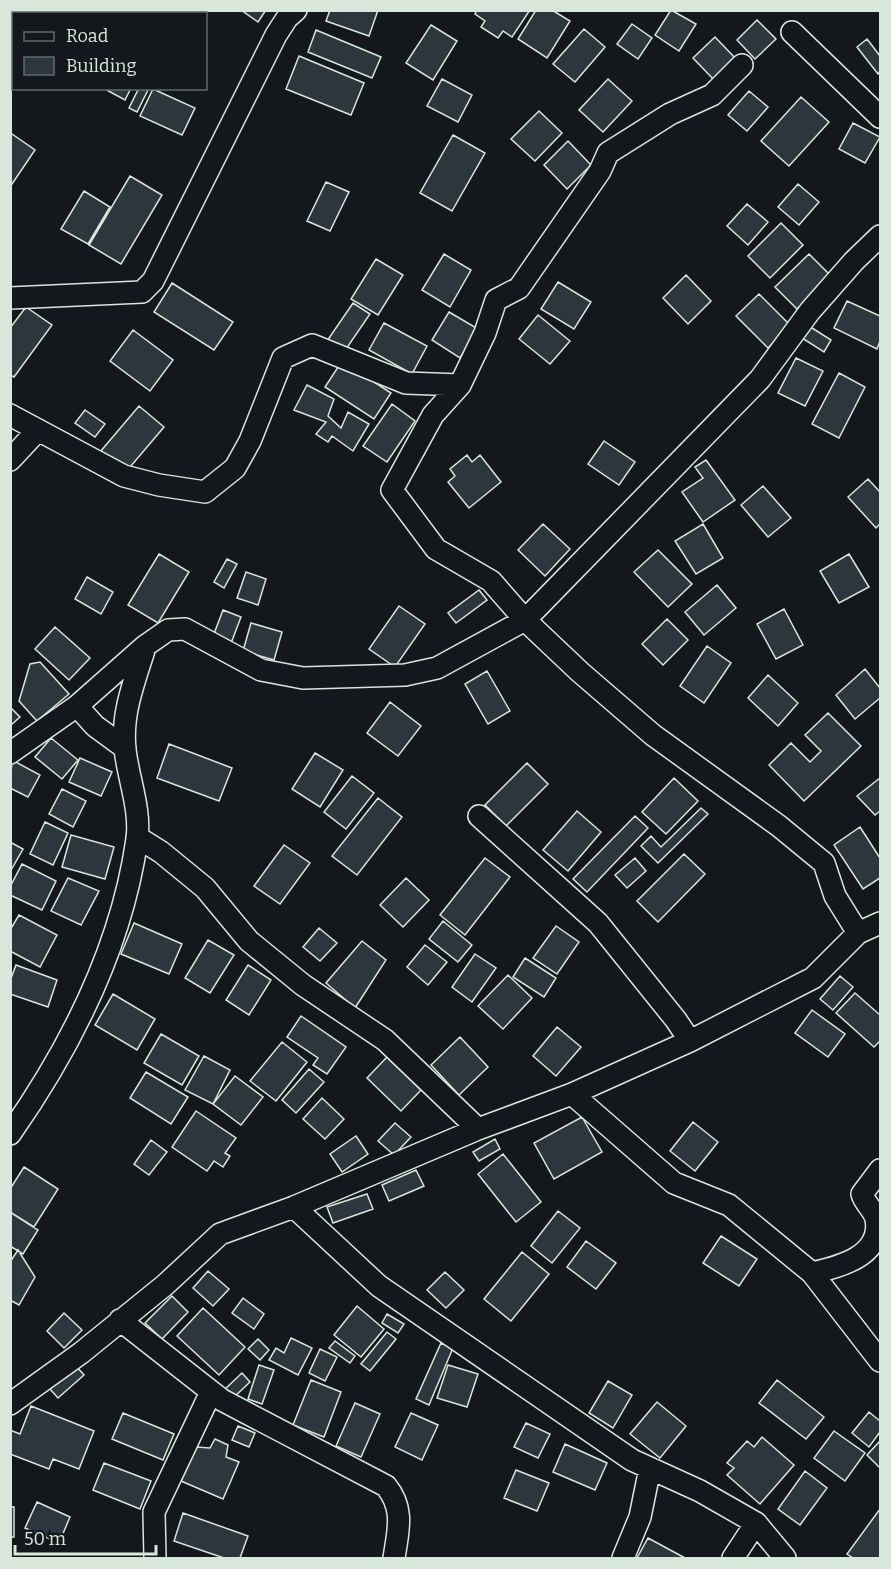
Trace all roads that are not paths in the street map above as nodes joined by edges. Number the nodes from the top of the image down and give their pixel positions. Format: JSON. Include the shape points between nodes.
{"nodes":[{"id":1,"x":296,"y":10,"type":"edge"},
{"id":2,"x":792,"y":32,"type":"dead end"},
{"id":3,"x":742,"y":65,"type":"dead end"},
{"id":4,"x":880,"y":117,"type":"edge"},
{"id":5,"x":880,"y":236,"type":"edge"},
{"id":6,"x":10,"y":298,"type":"edge"},
{"id":7,"x":460,"y":385,"type":"junction"},
{"id":8,"x":10,"y":416,"type":"edge"},
{"id":9,"x":38,"y":430,"type":"junction"},
{"id":10,"x":10,"y":460,"type":"edge"},
{"id":11,"x":525,"y":620,"type":"junction"},
{"id":12,"x":145,"y":646,"type":"junction"},
{"id":13,"x":77,"y":706,"type":"junction"},
{"id":14,"x":125,"y":747,"type":"junction"},
{"id":15,"x":10,"y":753,"type":"edge"},
{"id":16,"x":479,"y":816,"type":"dead end"},
{"id":17,"x":137,"y":837,"type":"junction"},
{"id":18,"x":880,"y":923,"type":"edge"},
{"id":19,"x":858,"y":933,"type":"junction"},
{"id":20,"x":690,"y":1041,"type":"junction"},
{"id":21,"x":572,"y":1094,"type":"junction"},
{"id":22,"x":478,"y":1129,"type":"junction"},
{"id":23,"x":10,"y":1134,"type":"edge"},
{"id":24,"x":880,"y":1170,"type":"edge"},
{"id":25,"x":294,"y":1207,"type":"junction"},
{"id":26,"x":812,"y":1273,"type":"junction"},
{"id":27,"x":120,"y":1320,"type":"junction"},
{"id":28,"x":880,"y":1361,"type":"edge"},
{"id":29,"x":211,"y":1392,"type":"junction"},
{"id":30,"x":10,"y":1404,"type":"edge"},
{"id":31,"x":650,"y":1468,"type":"junction"},
{"id":32,"x":756,"y":1523,"type":"junction"},
{"id":33,"x":154,"y":1558,"type":"edge"},
{"id":34,"x":394,"y":1558,"type":"edge"},
{"id":35,"x":623,"y":1558,"type":"edge"},
{"id":36,"x":733,"y":1558,"type":"edge"},
{"id":37,"x":785,"y":1558,"type":"edge"}],
"edges":[{"from":1,"to":6,"type":"street","via":[[276,35],[153,281],[142,292]]},
{"from":2,"to":4,"type":"street"},
{"from":3,"to":7,"type":"street","via":[[712,95],[670,114],[608,153],[600,171],[519,288],[496,300]]},
{"from":5,"to":11,"type":"street","via":[[810,311],[760,379]]},
{"from":7,"to":9,"type":"street","via":[[406,383],[312,345],[283,357],[250,441],[235,468],[206,492],[159,486],[124,476]]},
{"from":7,"to":11,"type":"street","via":[[433,415],[392,490],[436,549],[491,581]]},
{"from":8,"to":9,"type":"street"},
{"from":9,"to":10,"type":"street"},
{"from":11,"to":12,"type":"street","via":[[437,668],[405,675],[303,678],[261,670],[185,628],[168,630]]},
{"from":11,"to":19,"type":"street","via":[[653,735],[824,863],[835,896]]},
{"from":12,"to":13,"type":"street"},
{"from":12,"to":14,"type":"street","via":[[125,716]]},
{"from":13,"to":14,"type":"street","via":[[95,726]]},
{"from":13,"to":15,"type":"street"},
{"from":14,"to":17,"type":"street"},
{"from":16,"to":20,"type":"street","via":[[598,923]]},
{"from":17,"to":22,"type":"street","via":[[205,888],[249,941],[303,985],[385,1040]]},
{"from":17,"to":23,"type":"street","via":[[122,903],[98,974],[46,1083]]},
{"from":18,"to":19,"type":"street"},
{"from":19,"to":20,"type":"street","via":[[813,978]]},
{"from":20,"to":21,"type":"street"},
{"from":21,"to":22,"type":"street"},
{"from":21,"to":26,"type":"street","via":[[674,1183],[729,1205]]},
{"from":22,"to":25,"type":"street"},
{"from":24,"to":26,"type":"street","via":[[862,1194],[875,1215],[874,1242],[856,1260]]},
{"from":25,"to":27,"type":"street","via":[[220,1234]]},
{"from":25,"to":31,"type":"street","via":[[379,1286],[569,1419]]},
{"from":26,"to":28,"type":"street"},
{"from":27,"to":29,"type":"street"},
{"from":27,"to":30,"type":"street"},
{"from":29,"to":33,"type":"street","via":[[154,1512]]},
{"from":29,"to":34,"type":"street","via":[[387,1486],[396,1498],[399,1517]]},
{"from":31,"to":32,"type":"street"},
{"from":31,"to":35,"type":"street","via":[[640,1517]]},
{"from":32,"to":36,"type":"street"},
{"from":32,"to":37,"type":"street"}]}
